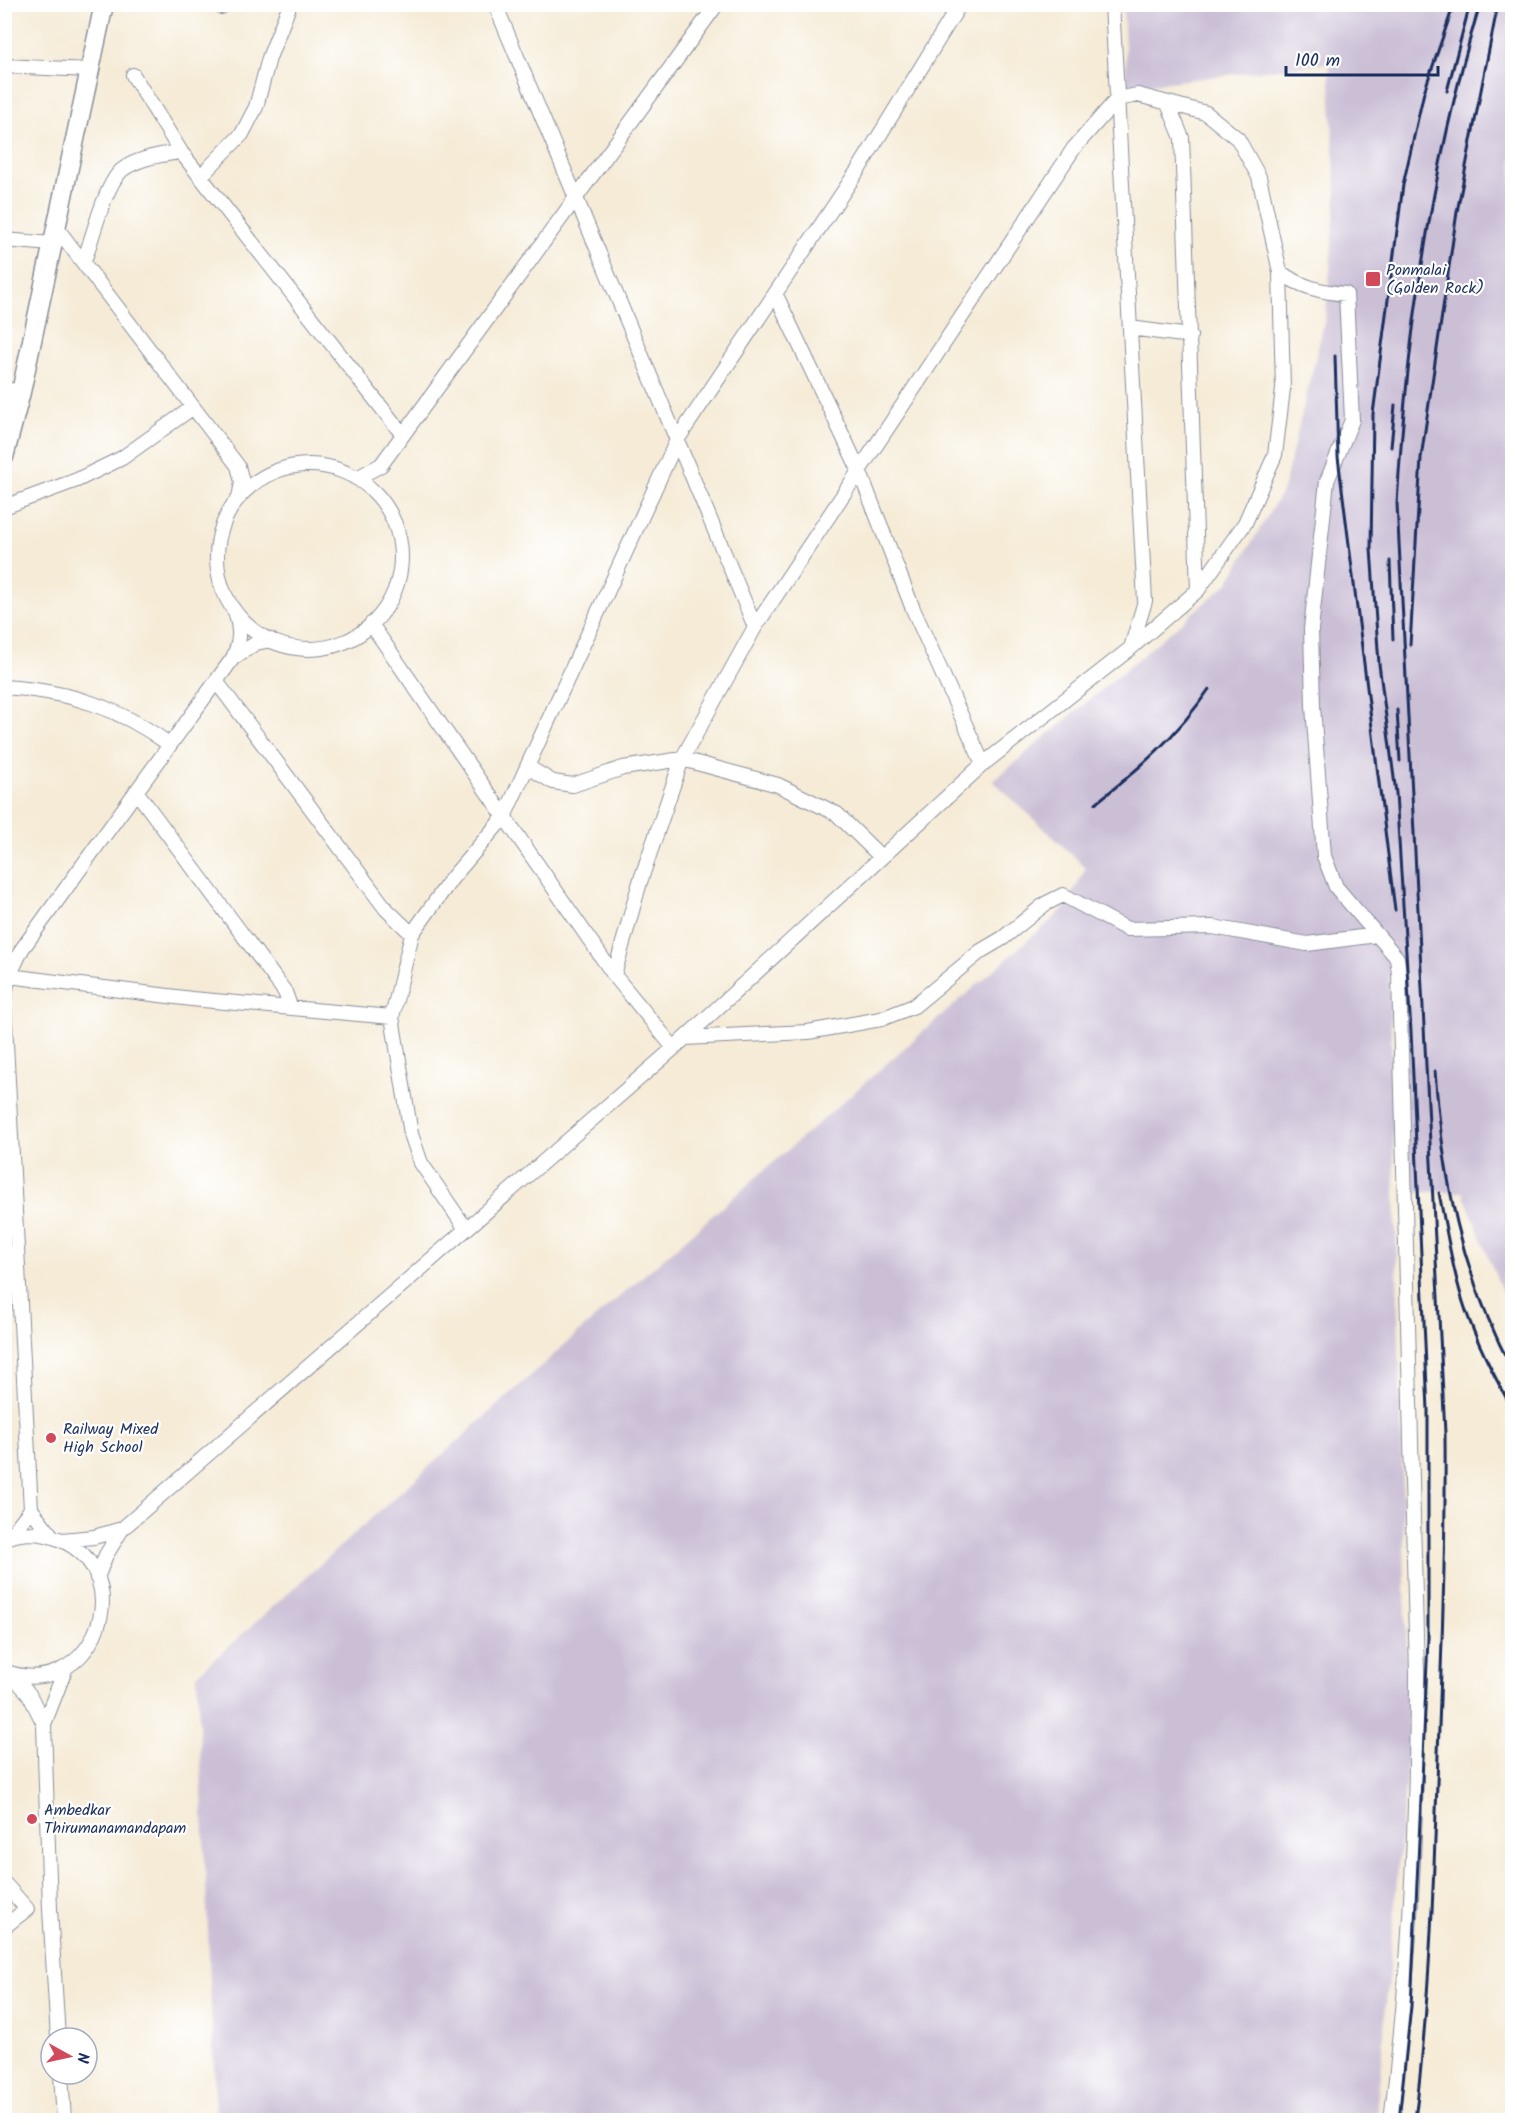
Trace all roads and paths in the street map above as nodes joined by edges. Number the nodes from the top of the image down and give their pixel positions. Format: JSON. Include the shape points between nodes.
{"nodes":[{"id":1,"x":104,"y":4,"type":"edge"},
{"id":2,"x":290,"y":4,"type":"edge"},
{"id":3,"x":495,"y":4,"type":"edge"},
{"id":4,"x":717,"y":4,"type":"edge"},
{"id":5,"x":960,"y":4,"type":"edge"},
{"id":6,"x":1112,"y":4,"type":"edge"},
{"id":7,"x":4,"y":66,"type":"edge"},
{"id":8,"x":90,"y":70,"type":"junction"},
{"id":9,"x":133,"y":75,"type":"dead end"},
{"id":10,"x":1117,"y":99,"type":"junction"},
{"id":11,"x":1168,"y":104,"type":"junction"},
{"id":12,"x":181,"y":152,"type":"junction"},
{"id":13,"x":200,"y":177,"type":"junction"},
{"id":14,"x":575,"y":200,"type":"junction"},
{"id":15,"x":54,"y":235,"type":"junction"},
{"id":16,"x":4,"y":240,"type":"edge"},
{"id":17,"x":84,"y":261,"type":"junction"},
{"id":18,"x":1280,"y":272,"type":"junction"},
{"id":19,"x":776,"y":295,"type":"junction"},
{"id":20,"x":1130,"y":328,"type":"junction"},
{"id":21,"x":1190,"y":336,"type":"junction"},
{"id":22,"x":13,"y":390,"type":"edge"},
{"id":23,"x":192,"y":408,"type":"junction"},
{"id":24,"x":403,"y":435,"type":"junction"},
{"id":25,"x":677,"y":440,"type":"junction"},
{"id":26,"x":4,"y":457,"type":"edge"},
{"id":27,"x":381,"y":465,"type":"junction"},
{"id":28,"x":238,"y":466,"type":"junction"},
{"id":29,"x":859,"y":470,"type":"junction"},
{"id":30,"x":268,"y":475,"type":"junction"},
{"id":31,"x":357,"y":478,"type":"junction"},
{"id":32,"x":376,"y":494,"type":"junction"},
{"id":33,"x":239,"y":498,"type":"junction"},
{"id":34,"x":4,"y":507,"type":"edge"},
{"id":35,"x":1198,"y":590,"type":"junction"},
{"id":36,"x":235,"y":610,"type":"junction"},
{"id":37,"x":371,"y":624,"type":"junction"},
{"id":38,"x":755,"y":627,"type":"junction"},
{"id":39,"x":271,"y":640,"type":"junction"},
{"id":40,"x":1131,"y":648,"type":"junction"},
{"id":41,"x":233,"y":658,"type":"junction"},
{"id":42,"x":216,"y":681,"type":"junction"},
{"id":43,"x":4,"y":687,"type":"edge"},
{"id":44,"x":170,"y":744,"type":"junction"},
{"id":45,"x":682,"y":759,"type":"junction"},
{"id":46,"x":983,"y":764,"type":"junction"},
{"id":47,"x":528,"y":767,"type":"junction"},
{"id":48,"x":136,"y":791,"type":"junction"},
{"id":49,"x":504,"y":817,"type":"junction"},
{"id":50,"x":881,"y":856,"type":"junction"},
{"id":51,"x":412,"y":934,"type":"junction"},
{"id":52,"x":1377,"y":935,"type":"junction"},
{"id":53,"x":614,"y":975,"type":"junction"},
{"id":54,"x":9,"y":976,"type":"junction"},
{"id":55,"x":4,"y":998,"type":"edge"},
{"id":56,"x":4,"y":1006,"type":"edge"},
{"id":57,"x":290,"y":1006,"type":"junction"},
{"id":58,"x":392,"y":1017,"type":"junction"},
{"id":59,"x":685,"y":1038,"type":"junction"},
{"id":60,"x":674,"y":1048,"type":"junction"},
{"id":61,"x":466,"y":1229,"type":"junction"},
{"id":62,"x":31,"y":1509,"type":"junction"},
{"id":63,"x":122,"y":1529,"type":"junction"},
{"id":64,"x":7,"y":1537,"type":"edge"},
{"id":65,"x":57,"y":1538,"type":"junction"},
{"id":66,"x":97,"y":1578,"type":"junction"},
{"id":67,"x":65,"y":1670,"type":"junction"},
{"id":68,"x":7,"y":1672,"type":"edge"},
{"id":69,"x":44,"y":1724,"type":"junction"},
{"id":70,"x":4,"y":1883,"type":"edge"},
{"id":71,"x":27,"y":1909,"type":"junction"},
{"id":72,"x":50,"y":1909,"type":"junction"},
{"id":73,"x":4,"y":1927,"type":"edge"},
{"id":74,"x":57,"y":2026,"type":"edge"},
{"id":75,"x":62,"y":2086,"type":"edge"},
{"id":76,"x":64,"y":2121,"type":"edge"},
{"id":77,"x":1391,"y":2121,"type":"edge"}],
"edges":[{"from":1,"to":8,"type":"main road"},
{"from":2,"to":13,"type":"street","via":[[269,58],[256,107],[242,134]]},
{"from":3,"to":14,"type":"street"},
{"from":4,"to":14,"type":"street"},
{"from":5,"to":19,"type":"street"},
{"from":6,"to":10,"type":"street"},
{"from":7,"to":8,"type":"street"},
{"from":8,"to":15,"type":"main road"},
{"from":9,"to":12,"type":"street"},
{"from":10,"to":11,"type":"street","via":[[1138,95]]},
{"from":10,"to":20,"type":"street"},
{"from":10,"to":29,"type":"street","via":[[1074,148]]},
{"from":11,"to":18,"type":"street","via":[[1206,113],[1238,139],[1259,177]]},
{"from":11,"to":21,"type":"street","via":[[1182,138]]},
{"from":12,"to":13,"type":"street"},
{"from":12,"to":17,"type":"street","via":[[122,170],[110,188]]},
{"from":13,"to":24,"type":"street"},
{"from":14,"to":24,"type":"street"},
{"from":14,"to":25,"type":"street"},
{"from":15,"to":16,"type":"street"},
{"from":15,"to":17,"type":"street"},
{"from":15,"to":22,"type":"main road"},
{"from":17,"to":23,"type":"street"},
{"from":18,"to":35,"type":"street","via":[[1282,389],[1275,456],[1245,523]]},
{"from":18,"to":52,"type":"street","via":[[1313,289],[1346,294],[1352,420],[1327,481],[1311,629],[1313,706],[1323,856],[1336,887]]},
{"from":19,"to":25,"type":"street"},
{"from":19,"to":29,"type":"street"},
{"from":20,"to":21,"type":"street"},
{"from":20,"to":40,"type":"street","via":[[1145,601]]},
{"from":21,"to":35,"type":"street"},
{"from":22,"to":26,"type":"main road"},
{"from":23,"to":28,"type":"street"},
{"from":23,"to":34,"type":"street","via":[[122,458],[77,480]]},
{"from":24,"to":27,"type":"street"},
{"from":25,"to":38,"type":"street"},
{"from":25,"to":47,"type":"street"},
{"from":27,"to":31,"type":"street"},
{"from":27,"to":32,"type":"street"},
{"from":28,"to":30,"type":"street"},
{"from":28,"to":33,"type":"street","via":[[242,482]]},
{"from":29,"to":38,"type":"street"},
{"from":29,"to":46,"type":"street","via":[[913,609]]},
{"from":30,"to":31,"type":"street","via":[[290,467],[313,465]]},
{"from":30,"to":33,"type":"street"},
{"from":31,"to":32,"type":"street"},
{"from":32,"to":37,"type":"street","via":[[395,525],[400,560],[392,595]]},
{"from":33,"to":36,"type":"street","via":[[222,530],[218,553],[224,589]]},
{"from":35,"to":40,"type":"street"},
{"from":36,"to":39,"type":"street","via":[[251,628]]},
{"from":36,"to":41,"type":"street","via":[[240,629]]},
{"from":37,"to":39,"type":"street","via":[[352,638],[317,648]]},
{"from":37,"to":49,"type":"street"},
{"from":38,"to":45,"type":"street"},
{"from":39,"to":41,"type":"street","via":[[256,643]]},
{"from":40,"to":46,"type":"street"},
{"from":41,"to":42,"type":"street"},
{"from":42,"to":44,"type":"street"},
{"from":42,"to":51,"type":"street","via":[[386,909]]},
{"from":43,"to":44,"type":"street","via":[[34,689],[94,703],[139,722]]},
{"from":44,"to":48,"type":"street"},
{"from":45,"to":47,"type":"street","via":[[623,768],[573,785],[553,782]]},
{"from":45,"to":50,"type":"street","via":[[778,784],[837,814]]},
{"from":45,"to":53,"type":"street","via":[[640,882]]},
{"from":46,"to":50,"type":"street"},
{"from":47,"to":49,"type":"street"},
{"from":48,"to":54,"type":"street","via":[[22,949]]},
{"from":48,"to":57,"type":"street","via":[[285,992]]},
{"from":49,"to":51,"type":"street","via":[[452,878]]},
{"from":49,"to":53,"type":"street"},
{"from":50,"to":59,"type":"street"},
{"from":51,"to":58,"type":"street"},
{"from":52,"to":59,"type":"street","via":[[1307,944],[1213,927],[1127,929],[1063,895],[981,951],[914,1006],[881,1019],[808,1032]]},
{"from":52,"to":77,"type":"street","via":[[1397,958],[1399,974],[1417,1674],[1417,1760],[1400,2050]]},
{"from":53,"to":60,"type":"street"},
{"from":54,"to":55,"type":"street"},
{"from":54,"to":57,"type":"street","via":[[192,999]]},
{"from":56,"to":62,"type":"street"},
{"from":57,"to":58,"type":"street"},
{"from":58,"to":61,"type":"street","via":[[411,1134],[421,1163]]},
{"from":59,"to":60,"type":"street"},
{"from":60,"to":61,"type":"street"},
{"from":61,"to":63,"type":"street"},
{"from":62,"to":64,"type":"street"},
{"from":62,"to":65,"type":"street"},
{"from":63,"to":65,"type":"street","via":[[94,1537]]},
{"from":63,"to":66,"type":"street"},
{"from":64,"to":65,"type":"street","via":[[31,1533]]},
{"from":65,"to":66,"type":"street","via":[[87,1560]]},
{"from":66,"to":67,"type":"street","via":[[102,1610],[97,1630],[87,1649]]},
{"from":67,"to":68,"type":"street","via":[[31,1676]]},
{"from":67,"to":69,"type":"street"},
{"from":68,"to":69,"type":"street","via":[[30,1694]]},
{"from":69,"to":72,"type":"street"},
{"from":70,"to":71,"type":"street"},
{"from":71,"to":72,"type":"street"},
{"from":71,"to":73,"type":"street"},
{"from":72,"to":74,"type":"street"},
{"from":75,"to":76,"type":"street"}]}
